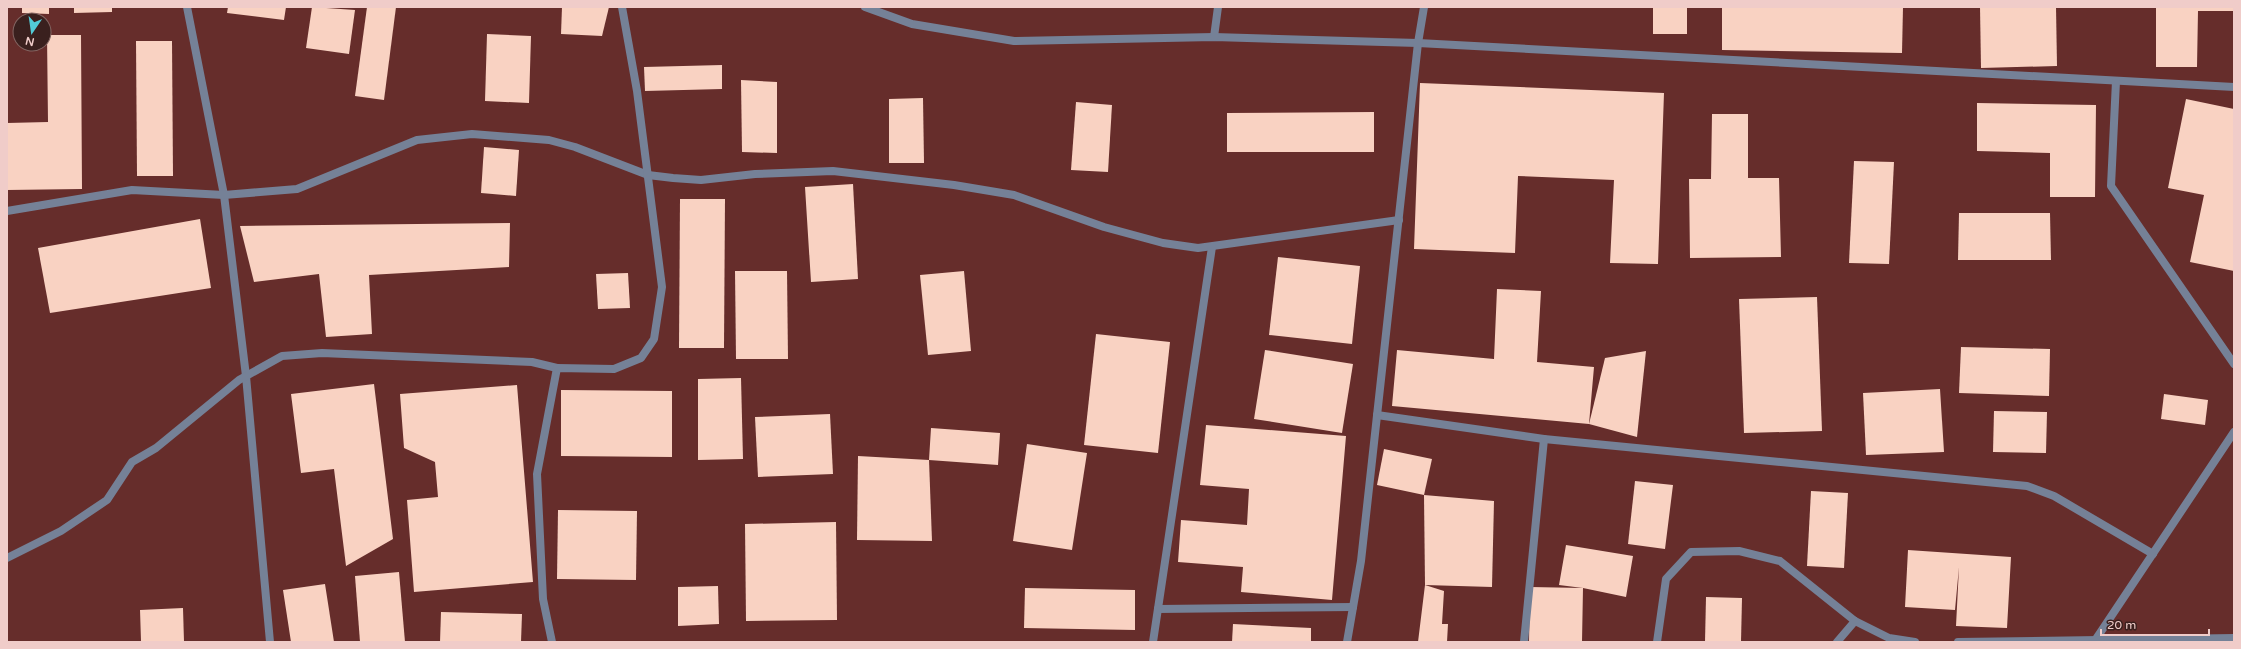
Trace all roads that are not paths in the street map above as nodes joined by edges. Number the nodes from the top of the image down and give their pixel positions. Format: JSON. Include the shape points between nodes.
{"nodes":[{"id":1,"x":188,"y":7,"type":"edge"},
{"id":2,"x":622,"y":7,"type":"edge"},
{"id":3,"x":865,"y":7,"type":"edge"},
{"id":4,"x":1218,"y":7,"type":"edge"},
{"id":5,"x":1424,"y":7,"type":"edge"},
{"id":6,"x":1214,"y":37,"type":"junction"},
{"id":7,"x":1418,"y":43,"type":"junction"},
{"id":8,"x":2116,"y":81,"type":"junction"},
{"id":9,"x":2234,"y":87,"type":"edge"},
{"id":10,"x":648,"y":175,"type":"junction"},
{"id":11,"x":224,"y":194,"type":"junction"},
{"id":12,"x":7,"y":211,"type":"edge"},
{"id":13,"x":1398,"y":220,"type":"junction"},
{"id":14,"x":1212,"y":247,"type":"junction"},
{"id":15,"x":2234,"y":364,"type":"edge"},
{"id":16,"x":557,"y":368,"type":"junction"},
{"id":17,"x":246,"y":376,"type":"junction"},
{"id":18,"x":1377,"y":415,"type":"junction"},
{"id":19,"x":2234,"y":432,"type":"edge"},
{"id":20,"x":1544,"y":439,"type":"junction"},
{"id":21,"x":2153,"y":554,"type":"junction"},
{"id":22,"x":7,"y":558,"type":"edge"},
{"id":23,"x":1353,"y":607,"type":"junction"},
{"id":24,"x":1158,"y":609,"type":"junction"},
{"id":25,"x":1855,"y":621,"type":"junction"},
{"id":26,"x":2234,"y":638,"type":"edge"},
{"id":27,"x":2096,"y":639,"type":"junction"},
{"id":28,"x":270,"y":642,"type":"edge"},
{"id":29,"x":552,"y":642,"type":"edge"},
{"id":30,"x":1153,"y":642,"type":"edge"},
{"id":31,"x":1347,"y":642,"type":"edge"},
{"id":32,"x":1524,"y":642,"type":"edge"},
{"id":33,"x":1657,"y":642,"type":"edge"},
{"id":34,"x":1837,"y":642,"type":"edge"},
{"id":35,"x":1914,"y":642,"type":"edge"},
{"id":36,"x":1958,"y":642,"type":"edge"}],
"edges":[{"from":1,"to":11,"type":"street"},
{"from":2,"to":10,"type":"street"},
{"from":3,"to":6,"type":"street","via":[[912,24],[1014,41]]},
{"from":4,"to":6,"type":"street"},
{"from":5,"to":7,"type":"street"},
{"from":6,"to":7,"type":"street"},
{"from":7,"to":8,"type":"street"},
{"from":7,"to":13,"type":"street"},
{"from":8,"to":9,"type":"street"},
{"from":8,"to":15,"type":"street","via":[[2111,186]]},
{"from":10,"to":11,"type":"street","via":[[575,147],[549,140],[472,134],[417,140],[297,189]]},
{"from":10,"to":14,"type":"street","via":[[701,180],[755,174],[833,171],[954,185],[1014,195],[1163,243],[1198,248]]},
{"from":10,"to":16,"type":"street","via":[[662,287],[654,339],[641,358],[614,369]]},
{"from":11,"to":12,"type":"street","via":[[132,190]]},
{"from":11,"to":17,"type":"street"},
{"from":13,"to":14,"type":"street"},
{"from":13,"to":18,"type":"street"},
{"from":14,"to":24,"type":"street"},
{"from":16,"to":17,"type":"street","via":[[532,362],[322,353],[282,356]]},
{"from":16,"to":29,"type":"street","via":[[537,474],[543,599]]},
{"from":17,"to":22,"type":"street","via":[[156,448],[132,462],[107,500],[62,531]]},
{"from":17,"to":28,"type":"street"},
{"from":18,"to":20,"type":"street"},
{"from":18,"to":23,"type":"street","via":[[1361,561]]},
{"from":19,"to":21,"type":"street"},
{"from":20,"to":21,"type":"street","via":[[2027,486],[2054,496]]},
{"from":20,"to":32,"type":"street"},
{"from":21,"to":27,"type":"street"},
{"from":23,"to":24,"type":"street"},
{"from":23,"to":31,"type":"street"},
{"from":24,"to":30,"type":"street"},
{"from":25,"to":33,"type":"street","via":[[1780,561],[1739,551],[1691,552],[1666,579]]},
{"from":25,"to":34,"type":"street"},
{"from":25,"to":35,"type":"street","via":[[1889,638]]},
{"from":26,"to":27,"type":"street"},
{"from":27,"to":36,"type":"street"}]}
